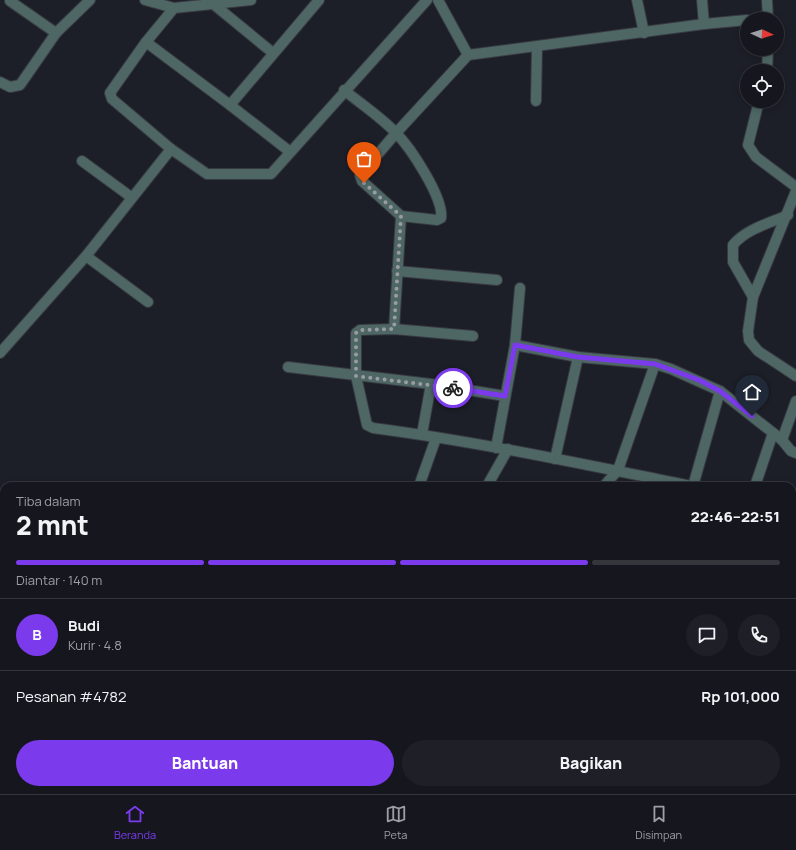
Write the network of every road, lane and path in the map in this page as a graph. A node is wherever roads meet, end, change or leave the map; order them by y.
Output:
1 (90, 0) edge
2 (145, 0) edge
3 (251, 0) edge
4 (320, 0) edge
5 (427, 0) edge
6 (438, 0) edge
7 (637, 0) edge
8 (702, 0) edge
9 (767, 0) edge
10 (10, 1) edge
11 (212, 3) junction
12 (174, 8) junction
13 (768, 12) edge
14 (740, 21) edge
15 (704, 24) junction
16 (56, 33) junction
17 (644, 33) junction
18 (146, 42) junction
19 (537, 47) junction
20 (273, 53) junction
21 (468, 55) junction
22 (0, 82) edge
23 (344, 90) junction
24 (536, 101) dead end
25 (230, 106) junction
26 (757, 108) edge
27 (396, 133) junction
28 (171, 149) junction
29 (289, 151) junction
30 (82, 161) dead end
31 (796, 187) edge
32 (796, 191) edge
33 (131, 197) junction
34 (788, 215) junction
35 (401, 216) junction
36 (86, 256) junction
37 (397, 271) junction
38 (497, 280) dead end
39 (520, 288) dead end
40 (753, 297) junction
41 (148, 302) dead end
42 (394, 329) junction
43 (472, 336) dead end
44 (515, 345) junction
45 (0, 354) edge
46 (578, 357) junction
47 (655, 364) junction
48 (288, 367) dead end
49 (356, 376) junction
50 (796, 376) edge
51 (431, 384) junction
52 (720, 391) junction
53 (505, 396) junction
54 (796, 401) edge
55 (773, 433) junction
56 (422, 434) junction
57 (436, 438) junction
58 (782, 440) junction
59 (496, 448) junction
60 (508, 449) junction
61 (794, 450) edge
62 (555, 459) junction
63 (618, 470) junction
64 (420, 482) edge
65 (489, 482) edge
66 (608, 482) edge
67 (660, 482) edge
68 (693, 482) edge
69 (756, 482) edge

1 - 16 street
2 - 12 street
3 - 11 street
4 - 20 street
5 - 23 street
6 - 21 street
7 - 17 street
8 - 15 street
9 - 13 street
10 - 16 street
11 - 12 street
11 - 20 street
12 - 18 street
14 - 15 street
15 - 17 street
16 - 22 street
17 - 19 street
18 - 25 street
18 - 28 street
19 - 21 street
19 - 24 street
20 - 25 street
21 - 27 street
23 - 27 street
23 - 29 street
25 - 29 street
26 - 31 street
27 - 35 street
27 - 35 street
28 - 29 street
28 - 33 street
30 - 33 street
32 - 34 street
33 - 36 street
34 - 40 street
34 - 40 street
35 - 37 street
36 - 41 street
36 - 45 street
37 - 38 street
37 - 42 street
39 - 44 street
40 - 50 street
42 - 43 street
42 - 49 street
44 - 46 street
44 - 53 street
46 - 47 street
46 - 62 street
47 - 52 street
47 - 63 street
48 - 49 street
49 - 51 street
49 - 56 street
51 - 53 street
51 - 56 street
52 - 55 street
52 - 68 street
53 - 59 street
54 - 58 street
55 - 58 street
55 - 69 street
56 - 57 street
57 - 59 street
57 - 64 street
58 - 61 street
59 - 60 street
60 - 62 street
60 - 65 street
62 - 63 street
63 - 66 street
63 - 67 street

